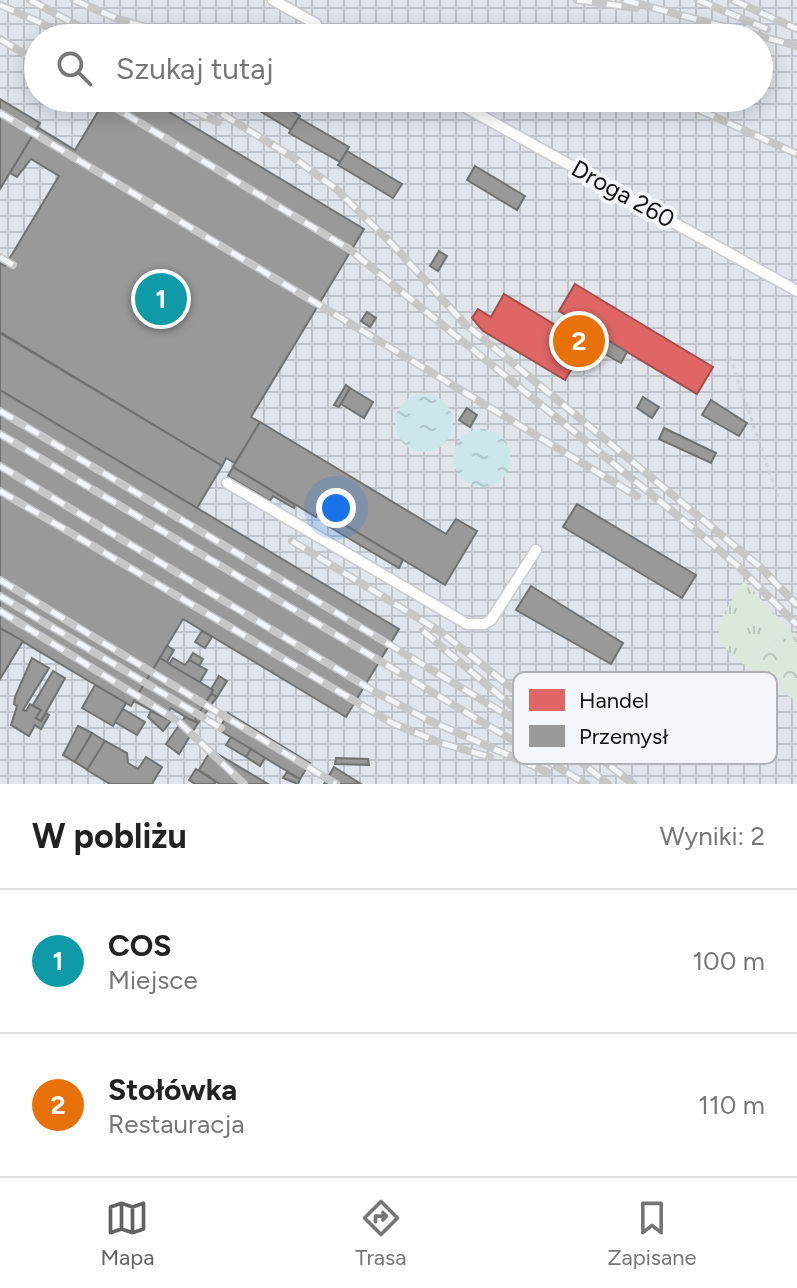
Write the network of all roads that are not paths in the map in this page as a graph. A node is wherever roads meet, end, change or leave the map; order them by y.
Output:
1 (273, 0) edge
2 (316, 24) dead end
3 (474, 112) edge
4 (797, 291) edge
5 (227, 483) dead end
6 (536, 550) dead end

1 - 2 lane
3 - 4 lane, Droga 260
5 - 6 lane

